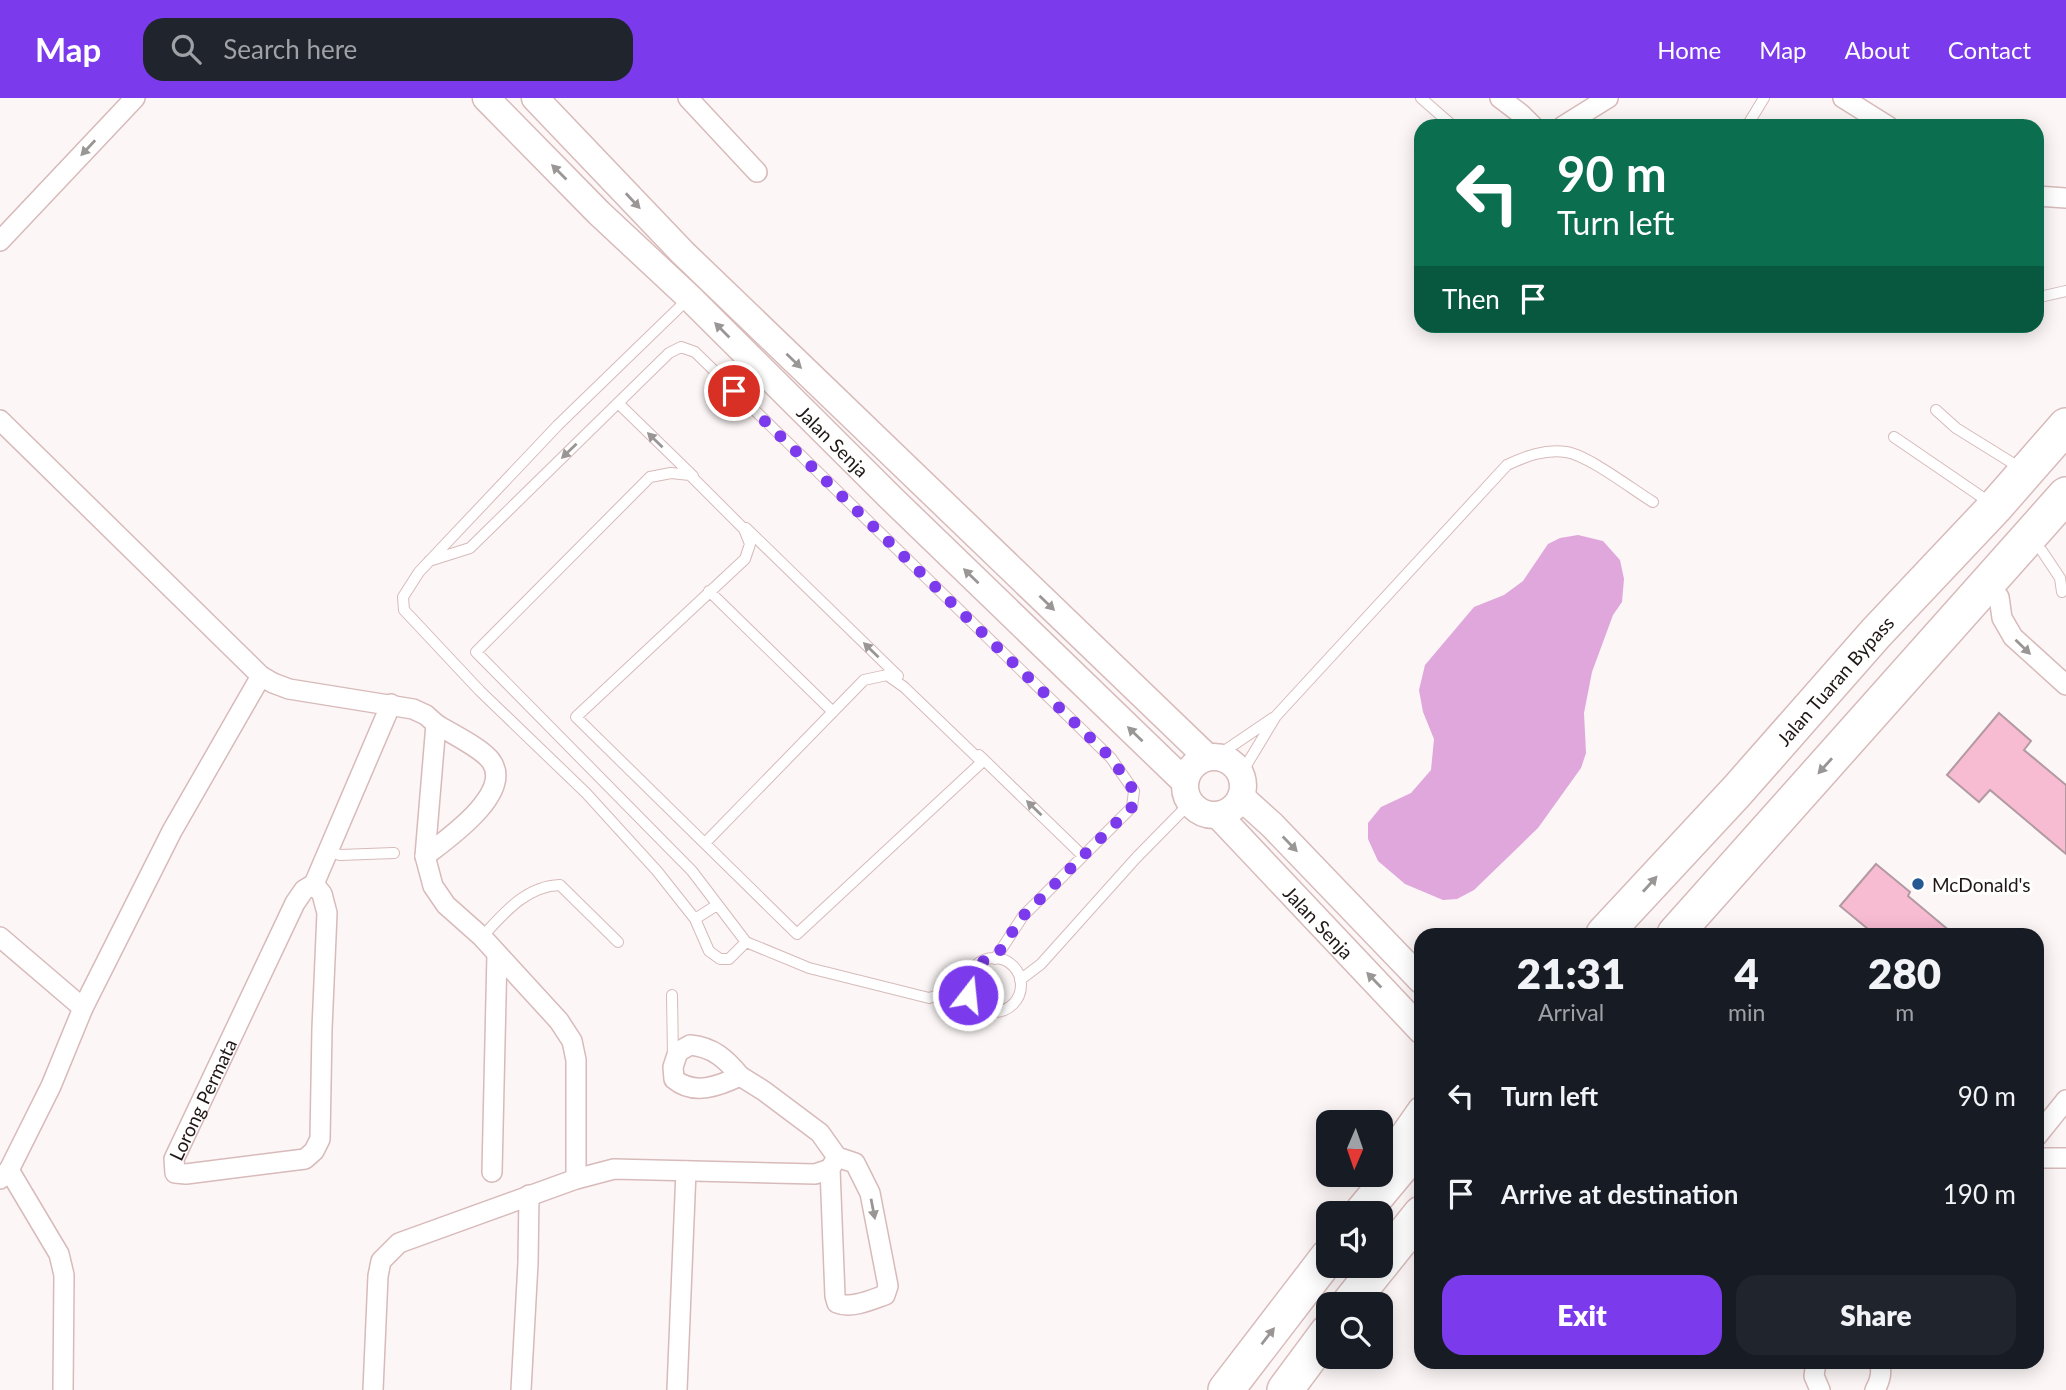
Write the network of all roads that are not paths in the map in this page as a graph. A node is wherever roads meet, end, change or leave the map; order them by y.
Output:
1 (135, 98) edge
2 (486, 98) edge
3 (688, 98) edge
4 (1421, 98) edge
5 (1500, 98) edge
6 (1608, 98) edge
7 (1764, 98) edge
8 (1843, 98) edge
9 (542, 100) edge
10 (1445, 119) edge
11 (1526, 119) edge
12 (1574, 119) edge
13 (1751, 119) edge
14 (1877, 119) edge
15 (757, 173) dead end
16 (2044, 196) edge
17 (2066, 198) edge
18 (4, 227) edge
19 (2066, 290) edge
20 (2044, 296) dead end
21 (689, 298) junction
22 (618, 403) junction
23 (1936, 410) dead end
24 (0, 420) edge
25 (2066, 426) edge
26 (1894, 437) dead end
27 (2066, 450) edge
28 (2025, 471) junction
29 (2066, 495) edge
30 (1653, 502) dead end
31 (1995, 507) junction
32 (2054, 541) edge
33 (429, 561) junction
34 (709, 591) junction
35 (2062, 592) dead end
36 (1999, 597) junction
37 (261, 676) junction
38 (2066, 685) edge
39 (391, 704) junction
40 (833, 712) junction
41 (1276, 716) junction
42 (436, 724) junction
43 (1861, 726) junction
44 (1212, 757) junction
45 (1241, 785) junction
46 (1737, 791) junction
47 (1187, 792) junction
48 (1217, 815) junction
49 (705, 843) junction
50 (327, 851) junction
51 (394, 853) dead end
52 (425, 856) junction
53 (1083, 856) junction
54 (314, 884) junction
55 (717, 905) junction
56 (695, 919) junction
57 (1610, 928) edge
58 (1680, 928) edge
59 (0, 937) edge
60 (482, 937) junction
61 (618, 942) dead end
62 (746, 942) junction
63 (497, 954) junction
64 (995, 958) junction
65 (1414, 973) edge
66 (1020, 980) junction
67 (967, 986) junction
68 (671, 995) dead end
69 (83, 1008) junction
70 (1414, 1023) edge
71 (673, 1067) junction
72 (740, 1076) junction
73 (2066, 1100) edge
74 (1414, 1120) edge
75 (2044, 1127) edge
76 (1393, 1150) edge
77 (1414, 1151) edge
78 (2044, 1158) edge
79 (2066, 1158) edge
80 (834, 1163) junction
81 (686, 1171) junction
82 (492, 1172) dead end
83 (5, 1175) edge
84 (576, 1179) junction
85 (529, 1195) junction
86 (1373, 1201) edge
87 (1414, 1223) edge
88 (1393, 1249) edge
89 (1316, 1273) edge
90 (1370, 1278) edge
91 (1359, 1292) edge
92 (1316, 1348) edge
93 (1879, 1369) edge
94 (1879, 1387) edge
95 (63, 1390) edge
96 (373, 1390) edge
97 (522, 1390) edge
98 (677, 1390) edge
99 (1226, 1390) edge
100 (1285, 1390) edge

1 -> 18 street
21 -> 2 main road, Jalan Senja
3 - 15 street
4 - 10 lane
5 - 11 street
6 - 12 street
7 - 13 lane
8 - 14 street
9 -> 44 main road, Jalan Senja
16 - 17 street
19 - 20 lane
21 - 33 lane
47 -> 21 main road, Jalan Senja
22 -> 33 lane
53 -> 22 lane
22 - 53 lane
23 - 28 lane
24 - 37 street
25 - 28 highway, Jalan Tuaran Bypass
26 - 31 lane
27 - 46 highway
28 - 31 highway, Jalan Tuaran Bypass
29 - 43 highway
30 - 41 lane
31 - 46 highway, Jalan Tuaran Bypass
32 - 35 lane
32 - 36 highway
33 - 56 lane
34 - 40 lane
34 - 49 lane
34 - 55 lane
36 -> 38 street
36 - 43 highway
37 - 39 street
37 - 69 street
39 - 42 street
39 - 50 street, Lorong Permata
40 - 49 lane
40 - 49 lane
41 - 44 lane
41 - 45 lane
42 - 52 street
42 - 52 street
43 -> 58 highway
44 - 45 main road, Jalan Senja
44 - 47 main road
45 - 48 main road
45 -> 65 main road, Jalan Senja
57 -> 46 highway, Jalan Tuaran Bypass
47 - 48 main road, Jalan Senja
47 - 66 lane
70 -> 48 main road, Jalan Senja
50 - 51 lane
50 - 54 street, Lorong Permata
52 - 60 street
53 - 64 lane
54 - 54 street, Lorong Permata
55 - 56 lane
55 - 62 lane
56 - 62 lane
59 - 69 street
60 - 61 lane
60 - 63 street
62 - 67 lane
63 - 82 street
63 - 84 street
64 - 66 lane
64 - 67 lane
66 - 67 lane
68 - 71 lane
69 - 83 street
71 - 72 street
71 - 72 street
72 - 80 street
73 - 75 street
74 - 76 main road
77 - 86 highway
78 - 79 street
80 -> 80 street
80 - 81 street
81 - 84 street
81 - 98 street
83 - 95 street
84 - 85 street
85 - 96 street
85 - 97 street
87 - 88 highway
99 -> 89 highway
90 - 91 highway
92 - 100 highway
93 - 94 street

